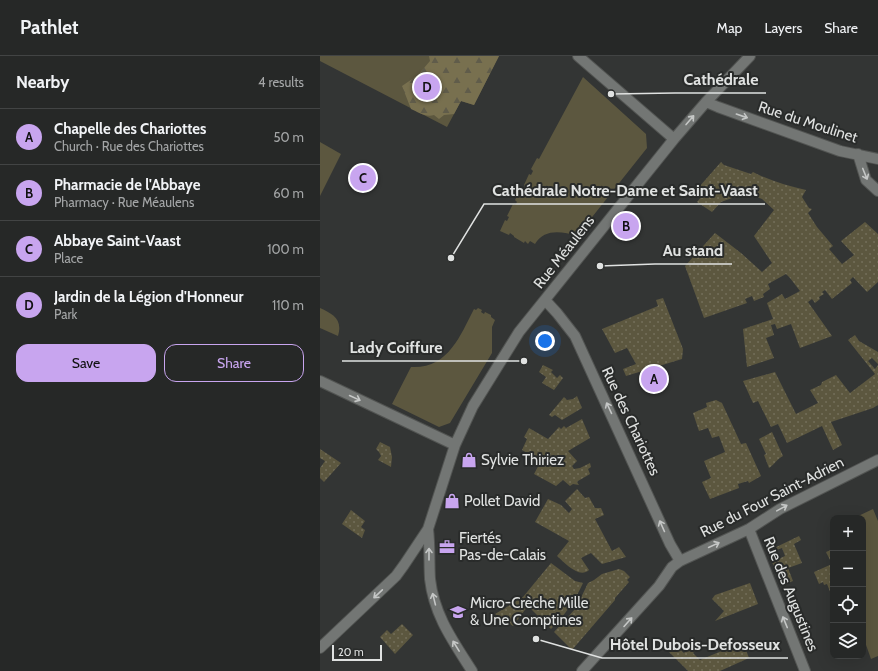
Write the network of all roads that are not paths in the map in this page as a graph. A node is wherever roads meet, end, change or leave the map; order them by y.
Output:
1 (578, 56) edge
2 (750, 56) edge
3 (706, 102) junction
4 (674, 139) junction
5 (858, 154) junction
6 (878, 159) edge
7 (878, 191) edge
8 (545, 300) junction
9 (320, 381) edge
10 (455, 445) junction
11 (878, 460) edge
12 (749, 528) junction
13 (428, 529) junction
14 (680, 561) junction
15 (320, 648) edge
16 (472, 671) edge
17 (582, 671) edge
18 (805, 671) edge

1 - 4 street
2 - 3 street, Rue Méaulens
4 -> 3 street, Rue Méaulens
3 -> 5 street, Rue du Moulinet
4 - 8 street, Rue Méaulens
5 - 6 street, Rue du Moulinet
5 -> 7 street
8 - 10 street, Rue Méaulens
14 -> 8 street, Rue des Chariottes
9 -> 10 street
10 - 13 street, Rue Méaulens
12 -> 11 street, Rue du Four Saint-Adrien
14 -> 12 street, Rue du Four Saint-Adrien
18 -> 12 street, Rue des Augustines
13 -> 15 street
16 -> 13 street
17 -> 14 street

